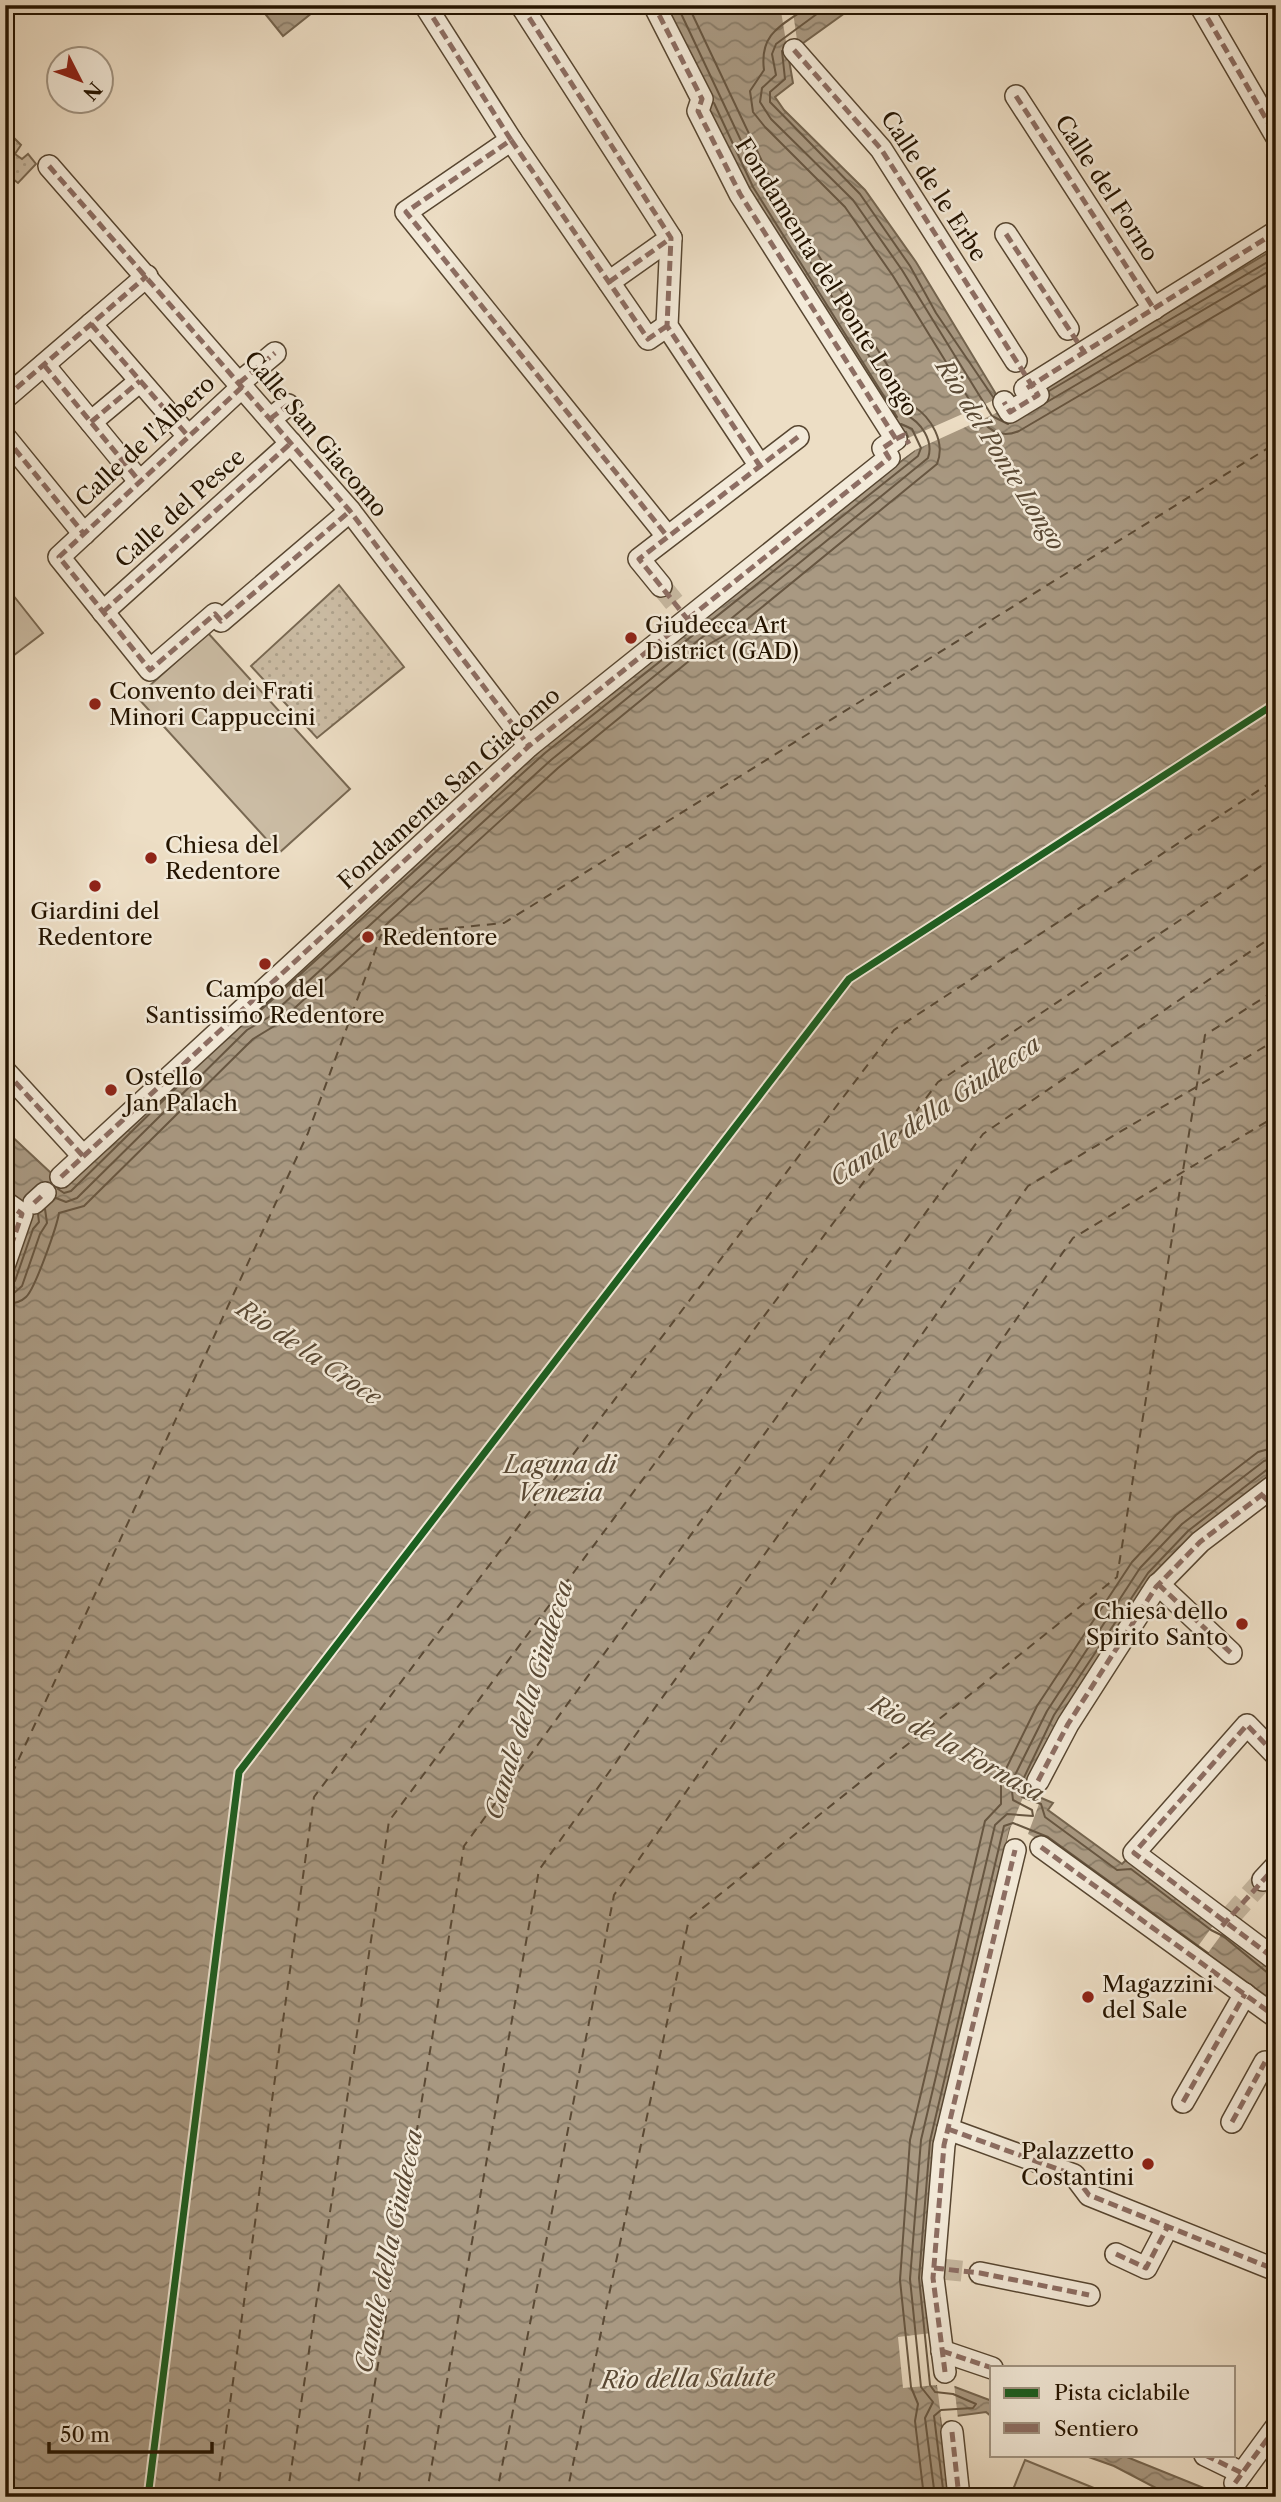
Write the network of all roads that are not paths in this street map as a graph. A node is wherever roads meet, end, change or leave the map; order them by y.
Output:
1 (425, 5) edge
2 (521, 5) edge
3 (654, 5) edge
4 (1200, 5) edge
5 (794, 50) dead end
6 (1016, 96) dead end
7 (1276, 136) edge
8 (511, 140) junction
9 (49, 166) dead end
10 (1276, 232) edge
11 (1006, 233) dead end
12 (671, 238) junction
13 (146, 276) junction
14 (609, 282) junction
15 (1154, 309) junction
16 (91, 324) junction
17 (667, 326) junction
18 (1068, 329) dead end
19 (275, 353) dead end
20 (1016, 361) dead end
21 (44, 365) junction
22 (140, 381) junction
23 (241, 385) junction
24 (5, 398) edge
25 (1004, 402) dead end
26 (288, 405) dead end
27 (270, 419) junction
28 (91, 422) junction
29 (5, 436) edge
30 (188, 436) junction
31 (798, 437) dead end
32 (291, 443) junction
33 (898, 447) joint
34 (760, 466) junction
35 (140, 482) junction
36 (350, 511) junction
37 (84, 534) junction
38 (667, 536) junction
39 (661, 586) tunnel mouth
40 (103, 612) junction
41 (529, 746) junction
42 (5, 1071) edge
43 (83, 1156) junction
44 (61, 1177) dead end
45 (27, 1203) edge
46 (5, 1262) edge
47 (1271, 1496) edge
48 (1158, 1584) junction
49 (1231, 1653) dead end
50 (1276, 1755) edge
51 (1038, 1782) dead end
52 (1041, 1847) dead end
53 (1015, 1850) dead end
54 (1276, 1960) edge
55 (1245, 1994) junction
56 (1276, 2017) edge
57 (1265, 2062) dead end
58 (1183, 2102) dead end
59 (1231, 2122) dead end
60 (948, 2129) junction
61 (1167, 2228) junction
62 (1116, 2254) dead end
63 (1276, 2270) edge
64 (979, 2273) tunnel mouth
65 (1089, 2295) dead end
66 (990, 2368) edge
67 (1276, 2427) edge
68 (952, 2432) dead end
69 (1206, 2456) edge
70 (1236, 2486) edge
71 (959, 2497) edge

1 - 8 street
2 - 12 street
3 - 33 street, Fondamenta del Ponte Longo
4 - 7 street
5 - 20 street, Calle de le Erbe
6 - 15 street, Calle del Forno
8 - 14 street
8 - 38 street
9 - 13 street, Calle San Giacomo
10 - 15 street
11 - 18 street
12 - 14 street
12 - 17 street
13 - 16 street
13 - 23 street, Calle San Giacomo
14 - 17 street
15 - 25 street
16 - 21 street
16 - 22 street
17 - 34 street
19 - 23 street, Calle de l'Albero
21 - 24 street
21 - 28 street
22 - 28 street
22 - 30 street
23 - 27 street, Calle San Giacomo
23 - 30 street, Calle de l'Albero
26 - 27 street
27 - 32 street, Calle San Giacomo
28 - 35 street
29 - 37 street
30 - 35 street, Calle de l'Albero
31 - 34 street
32 - 36 street, Calle San Giacomo
32 - 40 street, Calle del Pesce
33 - 41 street, Fondamenta San Giacomo
34 - 38 street
35 - 37 street, Calle de l'Albero
36 - 40 street
36 - 41 street, Calle San Giacomo
37 - 40 street, Calle de l'Albero
38 - 39 street
41 - 43 street, Fondamenta San Giacomo
42 - 43 street
43 - 44 street, Fondamenta San Giacomo
45 - 46 street
47 - 48 street
48 - 49 street
48 - 51 street
50 - 54 street
52 - 55 street
53 - 60 street
55 - 56 street
55 - 58 street
57 - 59 street
60 - 61 street
60 - 66 street
61 - 62 street
61 - 63 street
64 - 65 street
67 - 70 street
68 - 71 street
69 - 70 street

